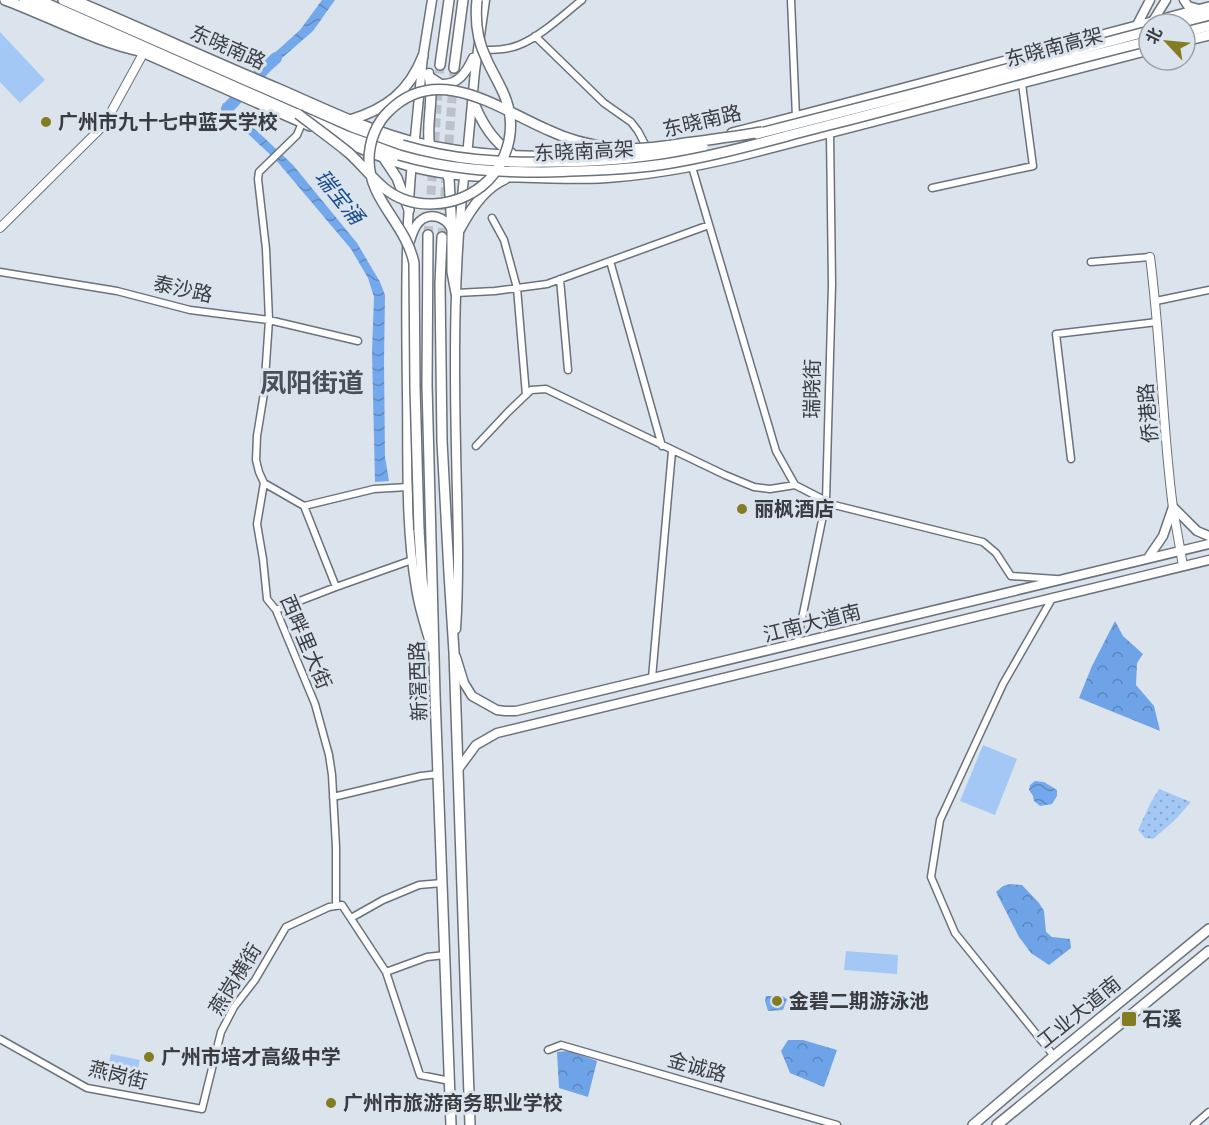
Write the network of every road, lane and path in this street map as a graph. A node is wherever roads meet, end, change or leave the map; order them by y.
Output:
1 (5, 0) edge
2 (24, 0) edge
3 (39, 0) edge
4 (63, 0) edge
5 (74, 0) edge
6 (432, 0) edge
7 (449, 0) edge
8 (463, 0) edge
9 (477, 0) edge
10 (485, 0) edge
11 (582, 0) edge
12 (791, 0) edge
13 (1184, 0) edge
14 (1204, 8) edge
15 (1137, 25) joint
16 (1137, 30) edge
17 (535, 36) junction
18 (1137, 44) edge
19 (478, 50) junction
20 (1137, 50) edge
21 (144, 52) junction
22 (1135, 54) junction
23 (423, 56) junction
24 (440, 65) tunnel mouth
25 (454, 68) tunnel mouth
26 (429, 76) junction
27 (1022, 84) junction
28 (472, 98) junction
29 (796, 117) junction
30 (300, 118) junction
31 (350, 120) junction
32 (762, 132) junction
33 (830, 133) junction
34 (414, 142) junction
35 (429, 146) junction
36 (648, 151) junction
37 (468, 152) junction
38 (513, 155) junction
39 (383, 157) junction
40 (412, 166) junction
41 (692, 167) junction
42 (447, 174) junction
43 (465, 176) junction
44 (510, 177) junction
45 (932, 188) dead end
46 (409, 210) junction
47 (492, 218) dead end
48 (709, 225) junction
49 (0, 228) edge
50 (456, 230) junction
51 (428, 235) tunnel mouth
52 (442, 237) tunnel mouth
53 (408, 250) junction
54 (1150, 258) joint
55 (610, 261) junction
56 (1091, 262) dead end
57 (0, 272) edge
58 (560, 279) junction
59 (517, 288) junction
60 (1209, 290) edge
61 (456, 293) junction
62 (1156, 301) junction
63 (269, 320) junction
64 (1158, 322) junction
65 (358, 341) dead end
66 (568, 370) dead end
67 (526, 395) junction
68 (476, 446) dead end
69 (662, 446) junction
70 (672, 451) junction
71 (1071, 459) dead end
72 (264, 483) junction
73 (795, 485) junction
74 (408, 487) junction
75 (826, 501) junction
76 (304, 506) junction
77 (1173, 507) junction
78 (1209, 536) edge
79 (1209, 544) edge
80 (1180, 551) junction
81 (1148, 558) junction
82 (412, 560) junction
83 (1209, 560) edge
84 (1183, 566) junction
85 (1060, 579) junction
86 (336, 586) junction
87 (1053, 597) junction
88 (276, 610) junction
89 (797, 643) junction
90 (454, 652) junction
91 (435, 657) junction
92 (652, 678) junction
93 (459, 768) junction
94 (439, 774) junction
95 (333, 797) junction
96 (442, 883) junction
97 (339, 905) junction
98 (351, 918) junction
99 (1209, 929) edge
100 (1209, 951) edge
101 (445, 955) junction
102 (386, 972) junction
103 (0, 1039) edge
104 (548, 1050) dead end
105 (1054, 1056) junction
106 (1036, 1070) junction
107 (450, 1081) junction
108 (1046, 1083) junction
109 (202, 1109) joint
110 (1209, 1112) edge
111 (451, 1125) edge
112 (470, 1125) edge
113 (837, 1125) edge
114 (973, 1125) edge
115 (997, 1125) edge
116 (1194, 1125) edge

1 - 21 main road
2 - 21 main road, 东晓南路
3 - 30 main road, 东晓南高架
4 - 32 main road, 东晓南高架, bridge
5 - 31 main road, 东晓南路
6 - 23 main road
7 - 24 main road
8 - 25 main road
9 - 30 main road, bridge
10 - 19 main road
11 - 17 street
12 - 29 street
13 - 14 main road
15 - 22 main road
15 - 29 main road, 东晓南路
16 - 32 main road, 东晓南高架, bridge
17 - 19 street
17 - 36 street
18 - 30 main road, 东晓南高架, bridge
19 - 26 main road
19 - 28 main road
20 - 22 main road
21 - 30 main road, 东晓南路
21 - 49 street
22 - 27 main road, 东晓南路
23 - 26 main road
23 - 31 main road
23 - 34 main road
26 - 35 main road
27 - 33 main road, 东晓南路
27 - 45 street
28 - 37 main road
28 - 38 main road
29 - 36 main road, 东晓南路
30 - 39 main road, 东晓南路
30 - 63 street, 西畔里大街
31 - 34 main road, 东晓南路
32 - 91 main road, bridge
33 - 41 main road, 东晓南路
33 - 75 street, 瑞晓街
34 - 35 main road, 东晓南路
34 - 40 main road
34 - 42 main road
35 - 37 main road, 东晓南路
35 - 43 main road
36 - 38 main road, 东晓南路
37 - 38 main road, 东晓南路
37 - 43 main road
38 - 44 main road
39 - 40 main road, 东晓南路
39 - 46 main road
40 - 42 main road, 东晓南路
40 - 46 main road
41 - 44 main road, 东晓南路
41 - 48 street
42 - 43 main road, 东晓南路
42 - 50 main road
43 - 44 main road, 东晓南路
43 - 50 main road
44 - 50 main road
46 - 53 main road
47 - 59 street
48 - 55 street
48 - 73 street
50 - 53 main road
50 - 61 main road
51 - 91 main road, 新滘西路
52 - 90 main road, 新滘西路
53 - 74 main road
54 - 56 street
54 - 62 street, 侨港路
55 - 58 street
55 - 69 street
57 - 63 street, 泰沙路
58 - 59 street
58 - 66 street
59 - 61 street
59 - 67 street
60 - 62 street
61 - 90 main road
62 - 64 street, 侨港路
63 - 65 street, 泰沙路
63 - 72 street, 西畔里大街
64 - 71 street
64 - 77 street, 侨港路
67 - 68 street
67 - 69 street
69 - 70 street
70 - 73 street
70 - 92 street
72 - 76 street
72 - 88 street, 西畔里大街
73 - 75 street
74 - 76 street
74 - 82 main road
75 - 85 street
75 - 89 street, 瑞晓街
76 - 86 street
77 - 78 main road
77 - 80 street, 侨港路
77 - 81 main road
79 - 80 main road, 江南大道南
80 - 81 main road, 江南大道南
80 - 84 street, 侨港路
81 - 85 main road, 江南大道南
82 - 86 street
82 - 91 main road
83 - 84 main road, 江南大道南
84 - 87 main road, 江南大道南
85 - 89 main road, 江南大道南
86 - 88 street
87 - 93 main road, 江南大道南
87 - 105 street
88 - 95 street, 西畔里大街
89 - 92 main road, 江南大道南
90 - 92 main road, 江南大道南
90 - 93 main road, 新滘西路
91 - 94 main road, 新滘西路
93 - 112 main road, 新滘西路
94 - 95 street
94 - 96 main road, 新滘西路
95 - 97 street, 西畔里大街
96 - 98 street
96 - 101 main road, 新滘西路
97 - 98 street
97 - 109 street, 燕岗横街
98 - 102 street
99 - 105 main road, 工业大道南
100 - 108 main road
101 - 102 street
101 - 107 main road, 新滘西路
102 - 107 street
103 - 109 street, 燕岗街
104 - 113 street, 金诚路
105 - 106 main road, 工业大道南
106 - 108 main road
106 - 114 main road, 工业大道南
107 - 111 main road, 新滘西路
108 - 115 main road
110 - 116 street

